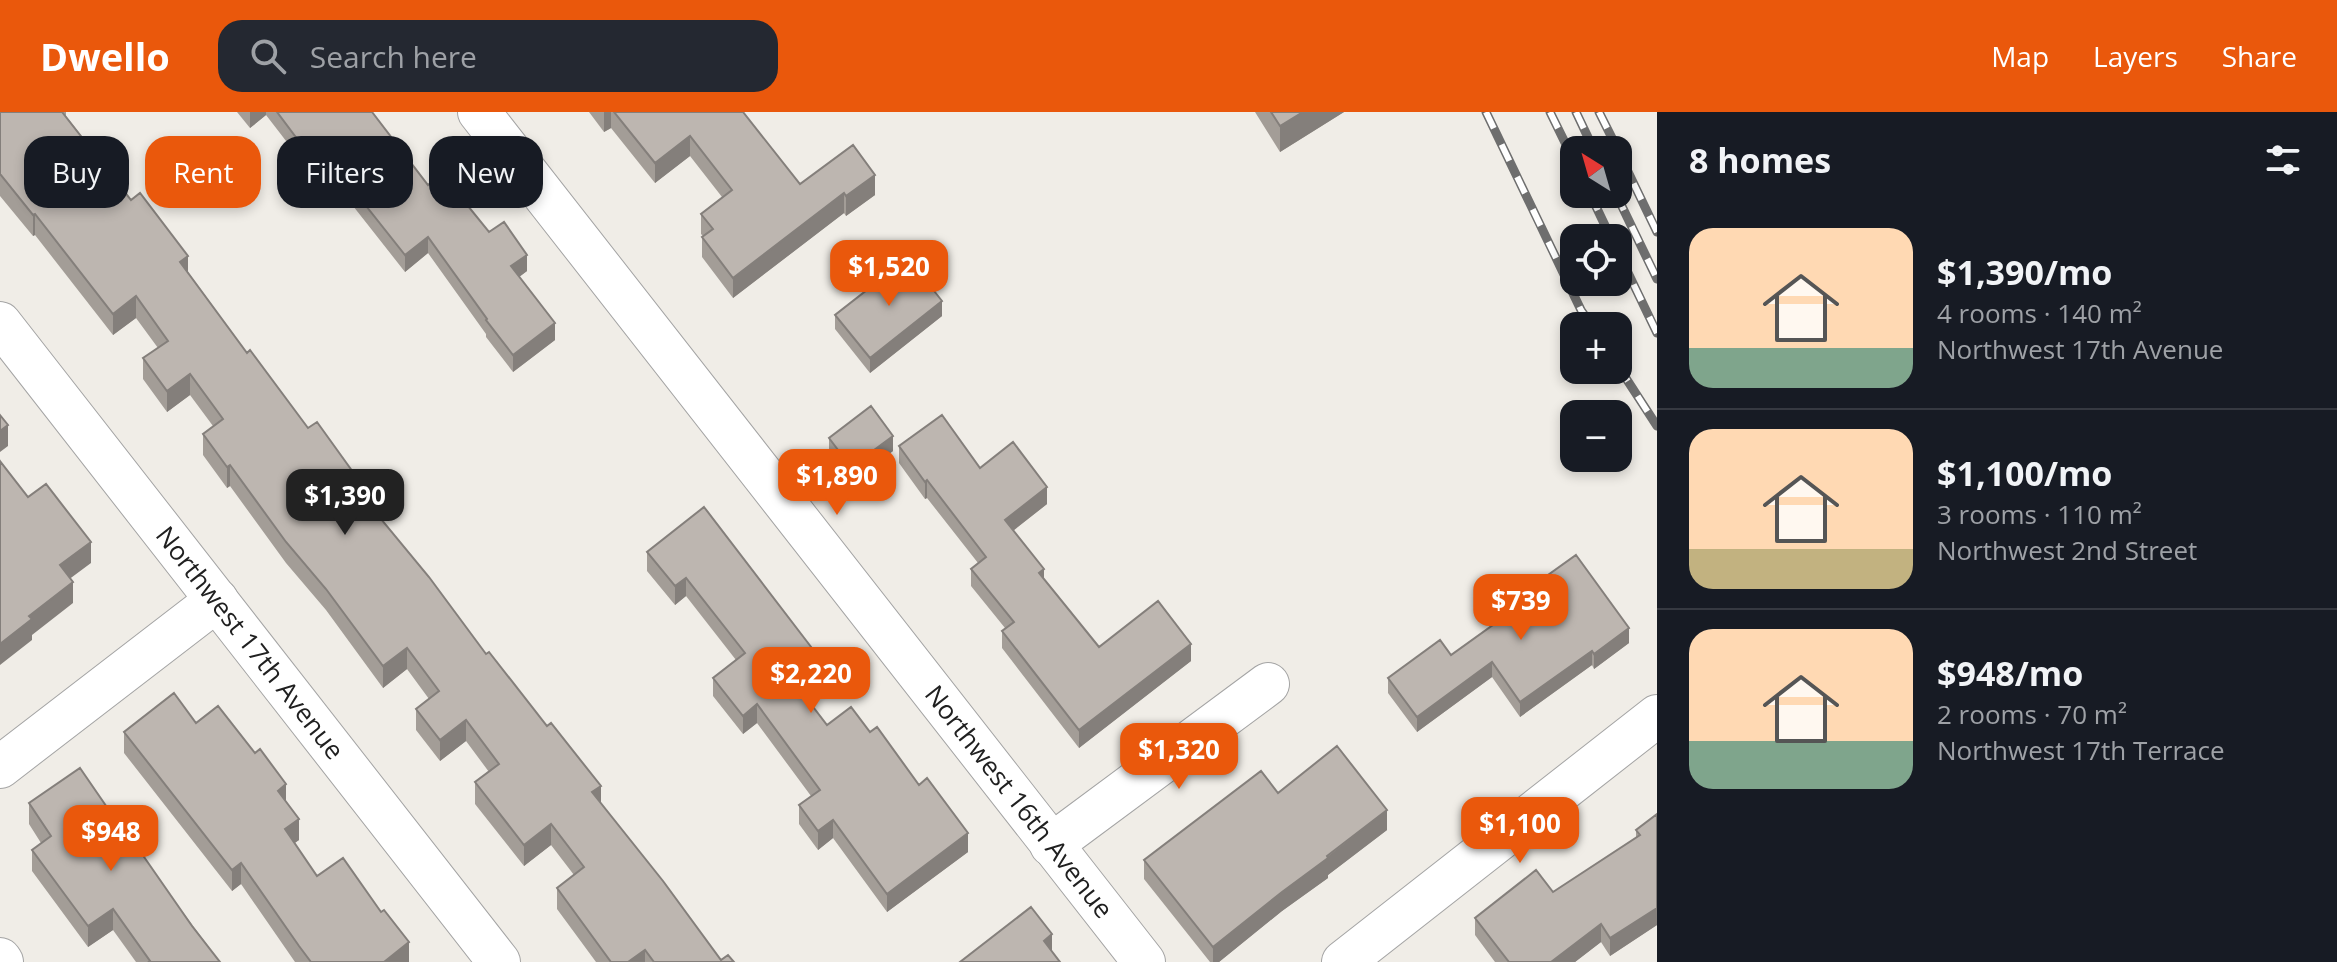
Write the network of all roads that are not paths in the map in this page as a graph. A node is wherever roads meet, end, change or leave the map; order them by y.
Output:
1 (479, 112) edge
2 (0, 323) edge
3 (217, 600) junction
4 (1268, 684) dead end
5 (1657, 716) edge
6 (0, 767) edge
7 (1051, 845) junction
8 (499, 962) edge
9 (1144, 962) edge
10 (1343, 962) edge

1 - 7 street, Northwest 16th Avenue
2 - 3 street, Northwest 17th Avenue
3 - 6 street
3 - 8 street, Northwest 17th Avenue
4 - 7 street
5 - 10 street
7 - 9 street, Northwest 16th Avenue

